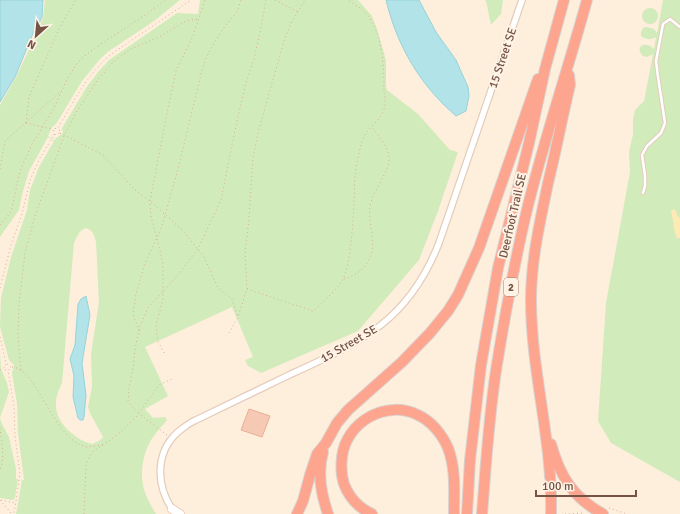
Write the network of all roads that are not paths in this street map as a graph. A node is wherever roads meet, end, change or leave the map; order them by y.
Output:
1 (522, 0) edge
2 (564, 0) edge
3 (587, 0) edge
4 (680, 27) edge
5 (569, 65) junction
6 (545, 69) junction
7 (644, 193) dead end
8 (542, 414) junction
9 (326, 443) junction
10 (174, 511) edge
11 (605, 511) edge
12 (180, 514) edge
13 (297, 514) edge
14 (328, 514) edge
15 (372, 514) edge
16 (454, 514) edge
17 (467, 514) edge
18 (482, 514) edge
19 (551, 514) edge

1 - 10 street, 15 Street SE
2 - 6 highway, Deerfoot Trail SE / 2
3 - 5 highway, Deerfoot Trail SE / 2
4 - 7 lane
5 - 8 highway
5 - 18 highway, Deerfoot Trail SE / 2
6 - 9 highway
6 - 17 highway, Deerfoot Trail SE / 2
8 - 11 highway
8 - 19 highway
9 - 13 highway
9 - 14 highway
10 - 12 main road
15 - 16 highway

